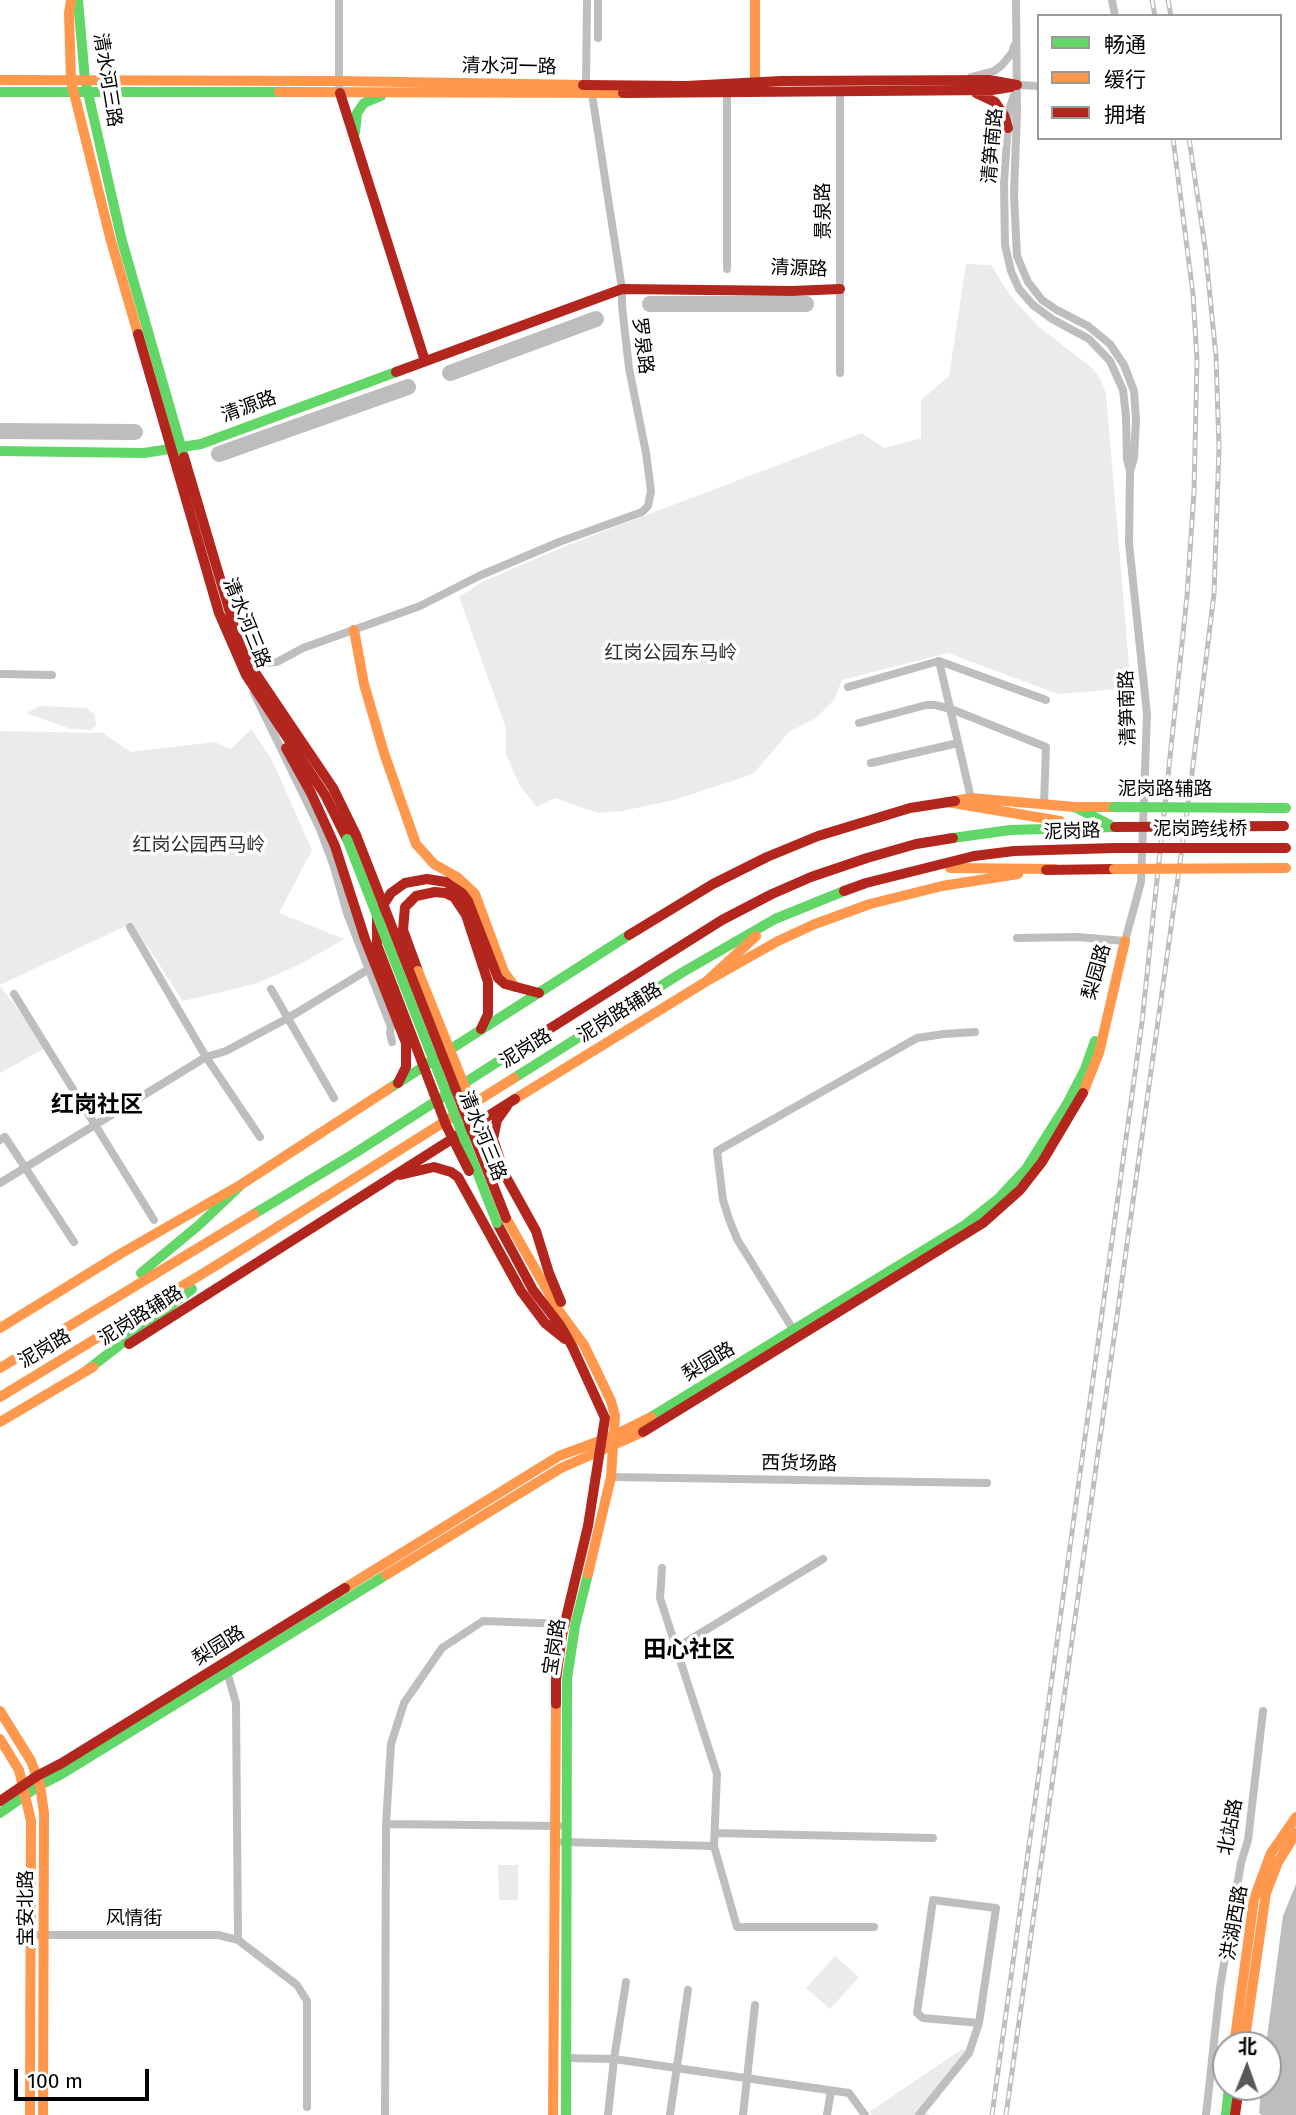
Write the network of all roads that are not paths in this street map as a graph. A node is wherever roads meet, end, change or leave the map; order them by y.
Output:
1 (71, 0) edge
2 (78, 0) edge
3 (339, 0) edge
4 (587, 0) edge
5 (598, 0) edge
6 (755, 0) edge
7 (1016, 0) edge
8 (1017, 36) junction
9 (598, 38) dead end
10 (0, 80) edge
11 (71, 80) junction
12 (85, 80) junction
13 (957, 80) junction
14 (1017, 85) junction
15 (1037, 86) edge
16 (340, 87) junction
17 (755, 88) junction
18 (727, 89) junction
19 (589, 90) junction
20 (963, 91) junction
21 (0, 92) edge
22 (74, 92) junction
23 (89, 92) junction
24 (393, 92) junction
25 (840, 92) junction
26 (1008, 128) junction
27 (355, 139) junction
28 (727, 269) dead end
29 (621, 287) junction
30 (840, 289) junction
31 (424, 359) junction
32 (840, 373) dead end
33 (175, 445) junction
34 (0, 446) edge
35 (0, 451) edge
36 (1130, 472) junction
37 (354, 630) junction
38 (244, 660) junction
39 (939, 662) junction
40 (0, 674) edge
41 (52, 675) dead end
42 (246, 675) junction
43 (848, 687) dead end
44 (1046, 700) dead end
45 (951, 709) junction
46 (271, 714) junction
47 (859, 723) dead end
48 (958, 743) junction
49 (871, 763) dead end
50 (971, 798) junction
51 (947, 802) junction
52 (1044, 804) junction
53 (1075, 807) junction
54 (1291, 808) edge
55 (1292, 825) edge
56 (1096, 826) junction
57 (1115, 827) junction
58 (351, 837) junction
59 (1115, 848) joint
60 (1291, 848) edge
61 (928, 867) junction
62 (1055, 869) junction
63 (1291, 869) edge
64 (775, 919) junction
65 (130, 927) dead end
66 (1017, 938) dead end
67 (1125, 941) junction
68 (369, 969) junction
69 (707, 981) junction
70 (515, 987) junction
71 (271, 989) dead end
72 (539, 993) junction
73 (14, 994) dead end
74 (288, 1018) junction
75 (478, 1032) junction
76 (975, 1032) dead end
77 (392, 1042) dead end
78 (206, 1057) junction
79 (397, 1084) junction
80 (334, 1098) dead end
81 (515, 1099) junction
82 (95, 1125) junction
83 (260, 1137) dead end
84 (0, 1140) edge
85 (25, 1168) junction
86 (394, 1176) junction
87 (0, 1183) edge
88 (243, 1184) junction
89 (154, 1220) dead end
90 (501, 1221) junction
91 (74, 1242) dead end
92 (220, 1263) junction
93 (122, 1293) junction
94 (0, 1328) edge
95 (794, 1331) junction
96 (578, 1346) junction
97 (0, 1366) edge
98 (86, 1371) junction
99 (0, 1397) edge
100 (0, 1422) edge
101 (607, 1444) junction
102 (611, 1477) junction
103 (987, 1483) dead end
104 (822, 1559) dead end
105 (662, 1568) dead end
106 (565, 1624) junction
107 (676, 1648) junction
108 (225, 1668) junction
109 (0, 1711) edge
110 (1264, 1711) dead end
111 (0, 1739) edge
112 (38, 1780) junction
113 (25, 1790) junction
114 (0, 1801) edge
115 (0, 1813) edge
116 (1296, 1817) edge
117 (386, 1824) junction
118 (560, 1826) junction
119 (715, 1833) junction
120 (1296, 1833) edge
121 (933, 1838) dead end
122 (560, 1842) junction
123 (714, 1846) junction
124 (874, 1927) dead end
125 (30, 1935) junction
126 (44, 1935) junction
127 (237, 1940) junction
128 (626, 1982) dead end
129 (688, 1990) dead end
130 (755, 2005) dead end
131 (979, 2023) junction
132 (1236, 2031) edge
133 (1246, 2031) edge
134 (566, 2058) junction
135 (614, 2059) junction
136 (677, 2067) junction
137 (748, 2078) junction
138 (831, 2091) junction
139 (307, 2107) dead end
140 (30, 2115) edge
141 (44, 2115) edge
142 (386, 2115) edge
143 (553, 2115) edge
144 (566, 2115) edge
145 (608, 2115) edge
146 (670, 2115) edge
147 (743, 2115) edge
148 (827, 2115) edge
149 (865, 2115) edge
150 (919, 2115) edge
151 (1206, 2115) edge

1 - 11 main road, 清水河三路
2 - 12 main road, 清水河三路
3 - 16 street
4 - 19 street, 罗泉路
5 - 9 street
6 - 17 main road
7 - 8 street
8 - 13 street
8 - 14 street
10 - 11 main road, 清水河一路
11 - 12 main road, 清水河一路
11 - 22 main road, 清水河三路
12 - 16 main road, 清水河一路
12 - 23 main road, 清水河三路
13 - 14 main road, 清水河一路
13 - 17 main road, 清水河一路
14 - 15 street
14 - 20 main road, 清水河一路
14 - 26 street, 清笋南路
14 - 36 street, 清笋南路
16 - 19 main road, 清水河一路
16 - 23 main road, 清水河一路
16 - 24 main road, 清水河一路
16 - 27 main road
17 - 18 main road, 清水河一路
17 - 25 main road, 清水河一路
18 - 19 main road, 清水河一路
18 - 28 street
19 - 24 main road, 清水河一路
19 - 29 street, 罗泉路
20 - 25 main road, 清水河一路
20 - 26 main road
21 - 22 main road, 清水河一路
22 - 23 main road, 清水河一路
22 - 33 main road, 清水河三路
23 - 33 main road, 清水河三路
24 - 27 main road
25 - 30 street, 景泉路
26 - 36 street, 清笋南路
27 - 31 main road
29 - 30 main road, 清源路
29 - 31 main road, 清源路
29 - 37 street, 罗泉路
30 - 32 street, 景泉路
31 - 33 main road, 清源路
33 - 34 main road, 清源路
33 - 35 main road, 清源路
33 - 38 main road, 清水河三路
36 - 67 street, 清笋南路
37 - 38 street, 罗泉路
37 - 70 main road
38 - 42 main road, 清水河三路
38 - 58 main road, 清水河三路
39 - 43 street
39 - 44 street
39 - 45 street
40 - 41 street
42 - 46 main road, 清水河三路
42 - 68 street
45 - 47 street
45 - 48 street
45 - 52 street
46 - 58 main road, 清水河三路
46 - 79 main road
48 - 49 street
48 - 50 street
50 - 51 main road, 泥岗路辅路
50 - 52 main road, 泥岗路辅路
51 - 56 main road
51 - 72 main road, 泥岗路辅路
52 - 53 main road, 泥岗路辅路
53 - 54 main road, 泥岗路辅路, bridge
53 - 57 main road
55 - 57 main road, 泥岗跨线桥, bridge
56 - 57 main road, 泥岗路
56 - 93 main road, 泥岗路
58 - 90 main road, 清水河三路, bridge
59 - 60 main road, 泥岗跨线桥, bridge
59 - 61 main road, 泥岗路
61 - 62 main road
61 - 64 main road, 泥岗路
62 - 63 main road, 泥岗路辅路, bridge
62 - 69 main road, 泥岗路辅路
64 - 69 main road
64 - 92 main road, 泥岗路
65 - 78 street
66 - 67 street
67 - 95 main road, 梨园路
67 - 101 main road, 梨园路
68 - 74 street
68 - 77 street
69 - 81 main road, 泥岗路辅路
70 - 72 main road
70 - 90 main road, bridge
71 - 74 street
72 - 75 main road, 泥岗路辅路
73 - 82 street
74 - 78 street
74 - 80 street
75 - 79 main road, 泥岗路辅路
75 - 90 main road, bridge
76 - 95 street
78 - 82 street
78 - 83 street
79 - 88 main road, 泥岗路辅路
81 - 86 main road, 泥岗路辅路
81 - 96 main road
82 - 85 street
82 - 89 street
84 - 85 street
85 - 87 street
85 - 91 street
86 - 96 main road
86 - 98 main road, 泥岗路辅路
88 - 93 main road
88 - 94 main road, 泥岗路辅路
90 - 96 main road, 宝岗路
92 - 98 main road
92 - 99 main road, 泥岗路
93 - 97 main road, 泥岗路
95 - 101 main road, 梨园路
96 - 101 main road, 宝岗路
98 - 100 main road, 泥岗路辅路
101 - 102 main road, 宝岗路
101 - 106 main road, 宝岗路
101 - 108 main road, 梨园路
102 - 103 street, 西货场路
102 - 118 main road, 宝岗路
104 - 107 street
105 - 107 street
106 - 117 street
106 - 118 main road, 宝岗路
107 - 119 street
108 - 112 main road, 梨园路
108 - 127 street
109 - 112 main road, 宝安北路
110 - 151 street, 北站路
111 - 113 main road, 宝安北路
112 - 113 main road, 梨园路
112 - 126 main road, 宝安北路
113 - 114 main road, 梨园路
113 - 115 main road, 梨园路
113 - 125 main road, 宝安北路
116 - 132 main road, 洪湖西路
117 - 118 street
117 - 142 street
118 - 122 main road, 宝岗路
119 - 121 street
119 - 123 street
120 - 133 main road, 洪湖西路
122 - 123 street
122 - 134 main road, 宝岗路
122 - 143 main road, 宝岗路
123 - 124 street
125 - 126 street, 风情街
125 - 140 main road, 宝安北路
126 - 127 street, 风情街
126 - 141 main road, 宝安北路
127 - 139 street
128 - 135 street
129 - 136 street
130 - 137 street
131 - 131 street
131 - 150 street
134 - 135 street
134 - 144 main road, 宝岗路
135 - 136 street
135 - 145 street
136 - 137 street
136 - 146 street
137 - 138 street
137 - 147 street
138 - 148 street
138 - 149 street

